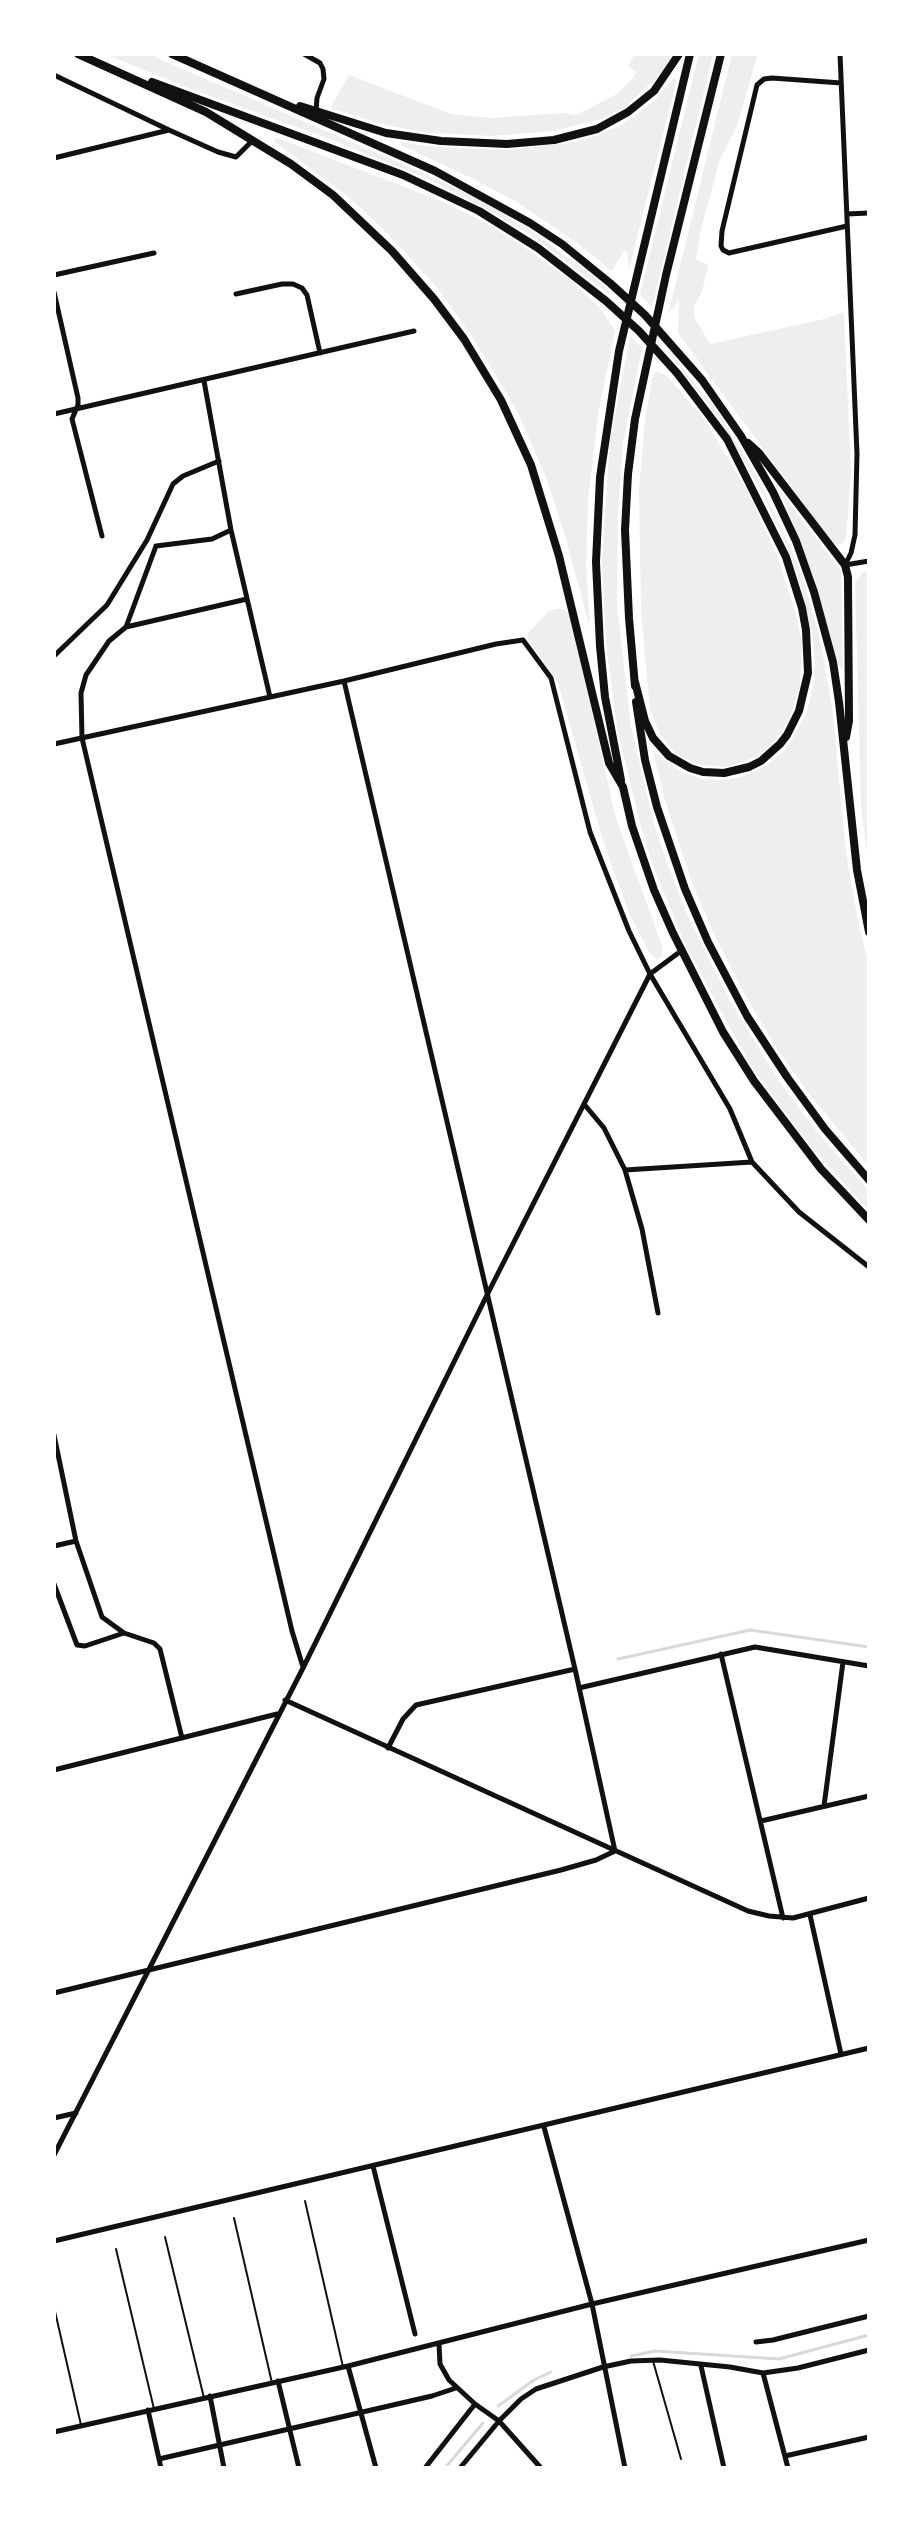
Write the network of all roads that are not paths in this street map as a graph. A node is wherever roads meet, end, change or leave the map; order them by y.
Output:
1 (171, 54) edge
2 (304, 54) edge
3 (679, 54) edge
4 (690, 54) edge
5 (721, 54) edge
6 (840, 54) edge
7 (80, 55) edge
8 (54, 75) edge
9 (841, 83) junction
10 (261, 93) junction
11 (316, 111) junction
12 (170, 130) junction
13 (254, 139) junction
14 (54, 158) edge
15 (869, 213) edge
16 (847, 214) junction
17 (847, 226) junction
18 (154, 253) dead end
19 (54, 275) edge
20 (54, 292) edge
21 (236, 294) dead end
22 (414, 331) dead end
23 (321, 352) junction
24 (204, 381) junction
25 (75, 409) junction
26 (54, 414) edge
27 (741, 436) junction
28 (219, 461) junction
29 (231, 530) junction
30 (102, 536) dead end
31 (147, 540) junction
32 (156, 546) junction
33 (869, 561) edge
34 (845, 565) junction
35 (247, 599) junction
36 (126, 627) junction
37 (54, 656) edge
38 (344, 681) junction
39 (635, 682) junction
40 (270, 697) junction
41 (82, 738) junction
42 (845, 743) junction
43 (54, 744) edge
44 (623, 787) junction
45 (869, 932) edge
46 (681, 951) junction
47 (650, 974) junction
48 (584, 1104) junction
49 (752, 1162) junction
50 (625, 1170) junction
51 (869, 1180) edge
52 (869, 1220) edge
53 (869, 1267) edge
54 (487, 1295) junction
55 (658, 1313) dead end
56 (54, 1435) edge
57 (76, 1541) junction
58 (54, 1545) edge
59 (54, 1584) edge
60 (124, 1633) junction
61 (721, 1654) junction
62 (843, 1662) junction
63 (869, 1666) edge
64 (303, 1668) junction
65 (575, 1669) junction
66 (579, 1688) junction
67 (285, 1700) junction
68 (278, 1714) junction
69 (182, 1738) junction
70 (388, 1748) junction
71 (54, 1770) edge
72 (869, 1796) edge
73 (824, 1806) junction
74 (761, 1821) junction
75 (615, 1851) junction
76 (869, 1898) edge
77 (810, 1915) junction
78 (783, 1918) junction
79 (148, 1970) junction
80 (54, 1993) edge
81 (869, 2048) edge
82 (841, 2054) junction
83 (76, 2113) junction
84 (54, 2118) edge
85 (544, 2127) junction
86 (54, 2155) edge
87 (373, 2166) junction
88 (305, 2201) dead end
89 (234, 2218) dead end
90 (165, 2237) dead end
91 (869, 2240) edge
92 (54, 2241) edge
93 (116, 2249) dead end
94 (592, 2304) junction
95 (54, 2307) edge
96 (869, 2316) edge
97 (415, 2334) dead end
98 (756, 2342) dead end
99 (439, 2344) junction
100 (869, 2350) edge
101 (653, 2361) junction
102 (346, 2366) junction
103 (700, 2366) junction
104 (603, 2367) junction
105 (763, 2373) junction
106 (275, 2382) junction
107 (456, 2388) junction
108 (207, 2397) junction
109 (475, 2404) junction
110 (151, 2410) junction
111 (359, 2413) junction
112 (498, 2421) junction
113 (81, 2425) junction
114 (289, 2428) junction
115 (54, 2432) edge
116 (869, 2437) edge
117 (220, 2445) junction
118 (785, 2456) junction
119 (159, 2459) junction
120 (681, 2459) dead end
121 (161, 2468) edge
122 (224, 2468) edge
123 (299, 2468) edge
124 (376, 2468) edge
125 (425, 2468) edge
126 (460, 2468) edge
127 (541, 2468) edge
128 (625, 2468) edge
129 (724, 2468) edge
130 (788, 2468) edge

1 - 10 highway
2 - 11 street
3 - 11 highway
4 - 44 highway
5 - 39 highway
6 - 9 street
7 - 13 highway
7 - 39 highway
8 - 12 street
9 - 16 street
9 - 17 street
10 - 11 highway
10 - 27 highway
12 - 13 street
12 - 14 street
13 - 44 highway
15 - 16 street
16 - 17 street
17 - 34 street
18 - 19 street
20 - 25 street
21 - 23 street
22 - 23 street
23 - 24 street
24 - 25 street
24 - 28 street
25 - 26 street
25 - 30 street
27 - 34 highway
27 - 42 highway
28 - 29 street
28 - 31 street
29 - 32 street
29 - 35 street
31 - 32 street
31 - 37 street
32 - 36 street
33 - 34 street
34 - 42 highway
35 - 36 street
35 - 40 street
36 - 41 street
38 - 40 street
38 - 47 street
38 - 54 street
39 - 51 highway
40 - 41 street
41 - 43 street
41 - 64 street
42 - 45 highway
44 - 46 highway
46 - 47 street
46 - 52 highway
47 - 48 street
47 - 49 street
48 - 50 street
48 - 54 street
49 - 50 street
49 - 53 street
50 - 55 street
54 - 64 street
54 - 65 street
56 - 57 street
57 - 58 street
57 - 60 street
59 - 60 street
60 - 69 street
61 - 62 street
61 - 66 street
61 - 74 street
62 - 63 street
62 - 73 street
64 - 67 street
65 - 66 street
65 - 70 street
66 - 75 street
67 - 68 street
67 - 70 street
68 - 69 street
68 - 79 street
69 - 71 street
70 - 75 street
72 - 73 street
73 - 74 street
74 - 78 street
75 - 78 street
75 - 79 street
76 - 77 street
77 - 78 street
77 - 82 street
79 - 80 street
79 - 83 street
81 - 82 street
82 - 85 street
83 - 84 street
83 - 86 street
85 - 87 street
85 - 94 street
87 - 92 street
87 - 97 street
88 - 102 lane
89 - 106 lane
90 - 108 lane
91 - 94 street
93 - 110 lane
94 - 99 street
94 - 104 street
95 - 113 lane
96 - 98 street
99 - 102 street
99 - 107 street
100 - 105 street
101 - 103 street
101 - 104 street
101 - 120 lane
102 - 106 street
102 - 111 street
103 - 105 street
103 - 129 street
104 - 112 street
104 - 128 street
105 - 118 street
106 - 108 street
106 - 114 street
107 - 109 street
107 - 111 street
108 - 110 street
108 - 117 street
109 - 112 street
109 - 125 street
110 - 113 street
110 - 119 street
111 - 114 street
111 - 124 street
112 - 126 street
112 - 127 street
113 - 115 street
114 - 117 street
114 - 123 street
116 - 118 street
117 - 119 street
117 - 122 street
118 - 130 street
119 - 121 street

